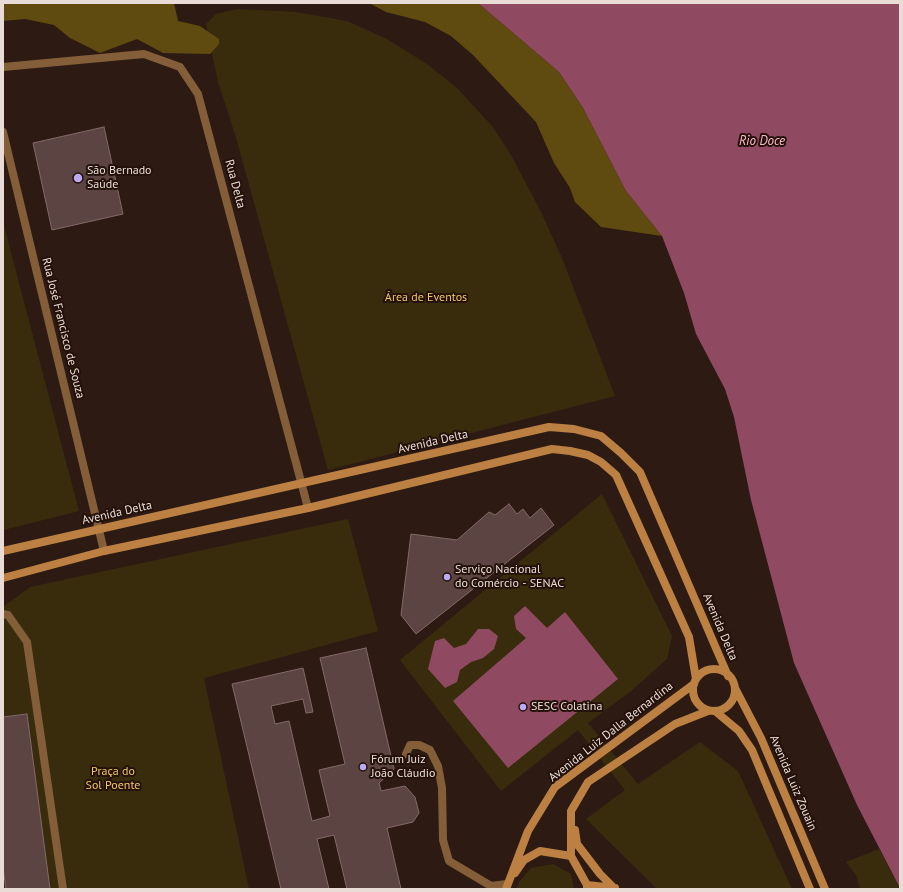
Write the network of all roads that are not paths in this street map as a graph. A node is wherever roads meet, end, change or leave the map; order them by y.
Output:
1 (3, 67) edge
2 (3, 132) edge
3 (303, 484) junction
4 (308, 508) junction
5 (99, 529) junction
6 (3, 551) edge
7 (104, 551) junction
8 (5, 577) edge
9 (3, 614) edge
10 (728, 676) junction
11 (695, 681) junction
12 (735, 688) junction
13 (712, 711) junction
14 (406, 754) dead end
15 (571, 811) junction
16 (571, 856) junction
17 (506, 887) edge
18 (587, 887) edge
19 (616, 888) edge
20 (63, 889) edge
21 (810, 889) edge
22 (825, 889) edge

1 - 3 street, Rua Delta
2 - 5 street, Rua José Francisco de Souza
3 - 4 street, Rua Delta
3 - 5 street, Avenida Delta
3 - 10 street, Avenida Delta
4 - 7 street
4 - 11 street
5 - 6 street, Avenida Delta
5 - 7 street, Rua José Francisco de Souza
7 - 8 street
9 - 20 street
10 - 11 street
10 - 12 street
11 - 13 street
11 - 17 street, Avenida Luiz Dalla Bernardina
12 - 13 street
12 - 22 street, Avenida Luiz Zouain
13 - 15 street, Avenida Luiz Dalla Bernardina
13 - 21 street, Avenida Luiz Zouain
14 - 17 street
15 - 16 street
15 - 19 street
16 - 17 street
16 - 18 street
18 - 19 street

